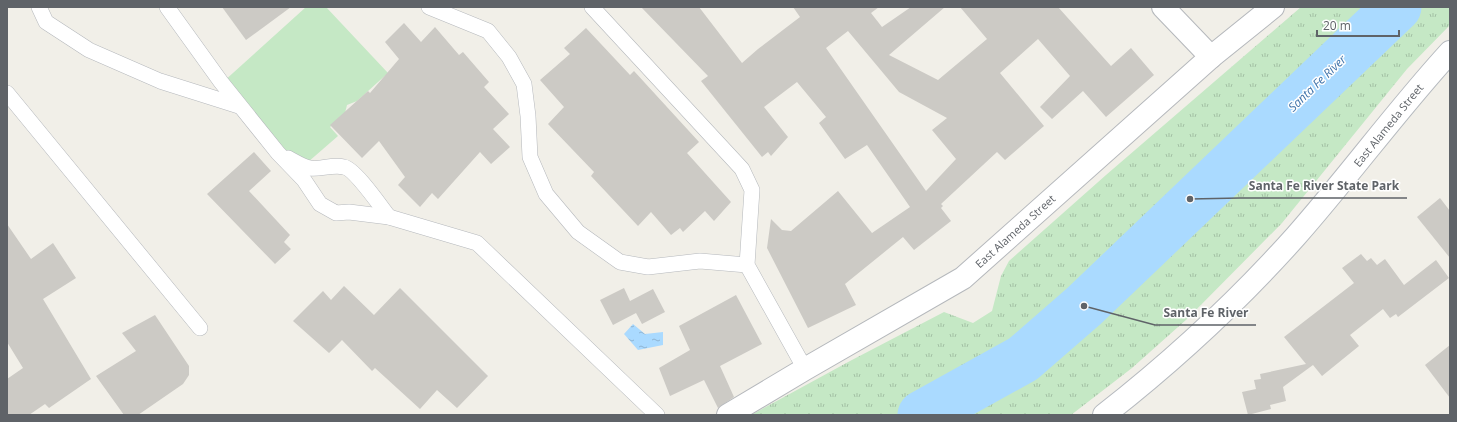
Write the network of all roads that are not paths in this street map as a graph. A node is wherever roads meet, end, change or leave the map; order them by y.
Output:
1 (39, 7) edge
2 (166, 7) edge
3 (429, 7) edge
4 (592, 7) edge
5 (1163, 7) edge
6 (1273, 7) edge
7 (1450, 52) edge
8 (1211, 58) junction
9 (7, 93) edge
10 (239, 106) junction
11 (278, 153) junction
12 (389, 217) junction
13 (747, 265) junction
14 (200, 328) dead end
15 (805, 369) junction
16 (657, 415) edge
17 (728, 415) edge
18 (1104, 415) edge

1 - 10 lane
2 - 10 lane
3 - 13 lane
4 - 13 lane
5 - 8 street
6 - 8 street, East Alameda Street
7 - 18 street, East Alameda Street
8 - 15 street, East Alameda Street
9 - 14 lane
10 - 11 lane
11 - 12 lane
11 - 12 lane
12 - 16 lane
13 - 15 lane
15 - 17 street, East Alameda Street

